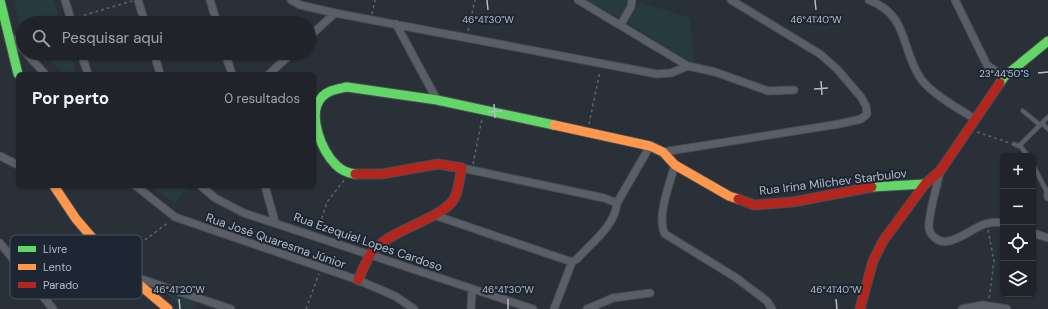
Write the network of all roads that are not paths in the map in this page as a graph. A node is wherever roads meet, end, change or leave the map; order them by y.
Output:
1 (0, 0) edge
2 (65, 0) edge
3 (137, 0) edge
4 (210, 0) edge
5 (291, 0) edge
6 (578, 0) edge
7 (632, 0) edge
8 (731, 0) edge
9 (869, 0) edge
10 (955, 0) edge
11 (336, 13) junction
12 (70, 16) edge
13 (143, 16) edge
14 (214, 16) edge
15 (396, 24) junction
16 (621, 24) junction
17 (316, 31) edge
18 (8, 34) junction
19 (1047, 42) edge
20 (16, 43) edge
21 (32, 60) edge
22 (83, 60) edge
23 (156, 60) edge
24 (227, 60) edge
25 (284, 60) edge
26 (688, 66) junction
27 (18, 72) edge
28 (43, 72) edge
29 (87, 72) edge
30 (159, 72) edge
31 (231, 72) edge
32 (271, 72) edge
33 (1004, 77) junction
34 (794, 90) dead end
35 (437, 100) junction
36 (316, 105) edge
37 (1023, 111) dead end
38 (1048, 117) edge
39 (975, 119) junction
40 (316, 123) edge
41 (1041, 124) junction
42 (1048, 130) edge
43 (1014, 144) road end
44 (650, 146) junction
45 (1019, 146) junction
46 (663, 152) junction
47 (1025, 153) edge
48 (0, 156) edge
49 (16, 162) edge
50 (675, 165) junction
51 (462, 168) junction
52 (940, 170) junction
53 (1036, 171) edge
54 (925, 184) junction
55 (55, 188) edge
56 (139, 188) edge
57 (204, 188) edge
58 (266, 188) edge
59 (1048, 193) edge
60 (618, 203) junction
61 (434, 215) junction
62 (275, 222) junction
63 (1000, 223) edge
64 (1036, 234) edge
65 (89, 235) edge
66 (1048, 238) edge
67 (0, 243) edge
68 (371, 254) junction
69 (10, 255) edge
70 (572, 262) junction
71 (142, 280) edge
72 (358, 280) junction
73 (142, 288) edge
74 (472, 289) junction
75 (650, 293) dead end
76 (45, 299) edge
77 (53, 309) edge
78 (168, 309) edge
79 (231, 309) edge
80 (414, 309) edge
81 (471, 309) edge
82 (533, 309) edge
83 (554, 309) edge
84 (587, 309) edge
85 (772, 309) edge
86 (860, 309) edge
87 (962, 309) edge
88 (1007, 309) edge

1 - 18 street
2 - 12 street
3 - 13 street
4 - 14 street
5 - 11 street
6 - 16 street
7 - 16 street
8 - 46 street
9 - 39 street
10 - 33 street
11 - 15 street
11 - 17 street
15 - 26 street
15 - 35 street
16 - 26 street
18 - 20 street
18 - 27 street
19 - 33 street
21 - 28 street
22 - 29 street
23 - 30 street
24 - 31 street
25 - 32 street
26 - 34 street
33 - 39 street
35 - 36 street, Rua Irina Milchev Starbulov
35 - 44 street, Rua Irina Milchev Starbulov
37 - 41 lane
38 - 41 lane
39 - 52 street
40 - 51 street, Rua Irina Milchev Starbulov
41 - 42 lane
41 - 45 lane
43 - 45 lane
44 - 46 street, Rua Irina Milchev Starbulov
44 - 60 street
45 - 47 lane
46 - 50 street, Rua Irina Milchev Starbulov
48 - 49 street
50 - 54 street, Rua Irina Milchev Starbulov
50 - 85 street
51 - 60 street
51 - 61 street
52 - 54 street
52 - 63 street
53 - 59 lane
54 - 86 street
55 - 65 street
56 - 72 street, Rua José Quaresma Júnior
57 - 62 street, Rua Ezequiel Lopes Cardoso
58 - 62 street
60 - 70 street
61 - 68 street
61 - 70 street
62 - 68 street, Rua Ezequiel Lopes Cardoso
64 - 66 street
67 - 69 street
68 - 72 street
68 - 74 street, Rua Ezequiel Lopes Cardoso
70 - 83 street
71 - 79 street
72 - 80 street, Rua José Quaresma Júnior
73 - 78 street
74 - 81 street
74 - 82 street, Rua Ezequiel Lopes Cardoso
75 - 84 street
76 - 77 street
87 - 88 street

